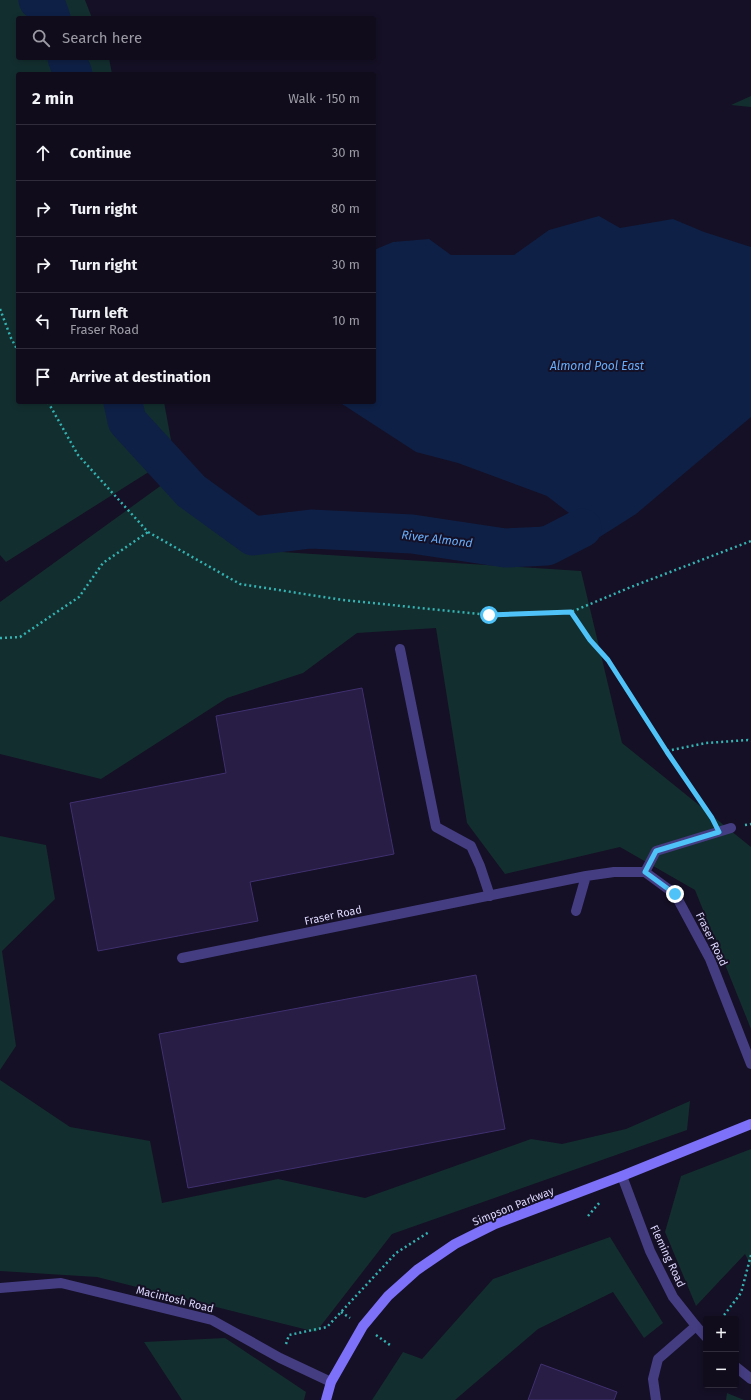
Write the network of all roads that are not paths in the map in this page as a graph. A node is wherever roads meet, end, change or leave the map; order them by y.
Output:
1 (400, 649) dead end
2 (731, 828) dead end
3 (645, 872) junction
4 (586, 876) junction
5 (490, 896) junction
6 (576, 912) dead end
7 (182, 958) dead end
8 (751, 1064) edge
9 (751, 1124) edge
10 (622, 1176) junction
11 (0, 1288) edge
12 (696, 1326) junction
13 (703, 1334) edge
14 (739, 1369) edge
15 (751, 1378) edge
16 (331, 1382) junction
17 (326, 1400) edge
18 (656, 1400) edge

1 - 5 street
2 - 3 street
3 - 4 street, Fraser Road
3 - 8 street, Fraser Road
4 - 5 street, Fraser Road
4 - 6 street
5 - 7 street, Fraser Road
9 - 10 main road, Simpson Parkway
10 - 12 street, Fleming Road
10 - 16 main road, Simpson Parkway
11 - 16 street, Macintosh Road
12 - 13 street, Fleming Road
12 - 18 street
14 - 15 street
16 - 17 main road, Simpson Parkway

